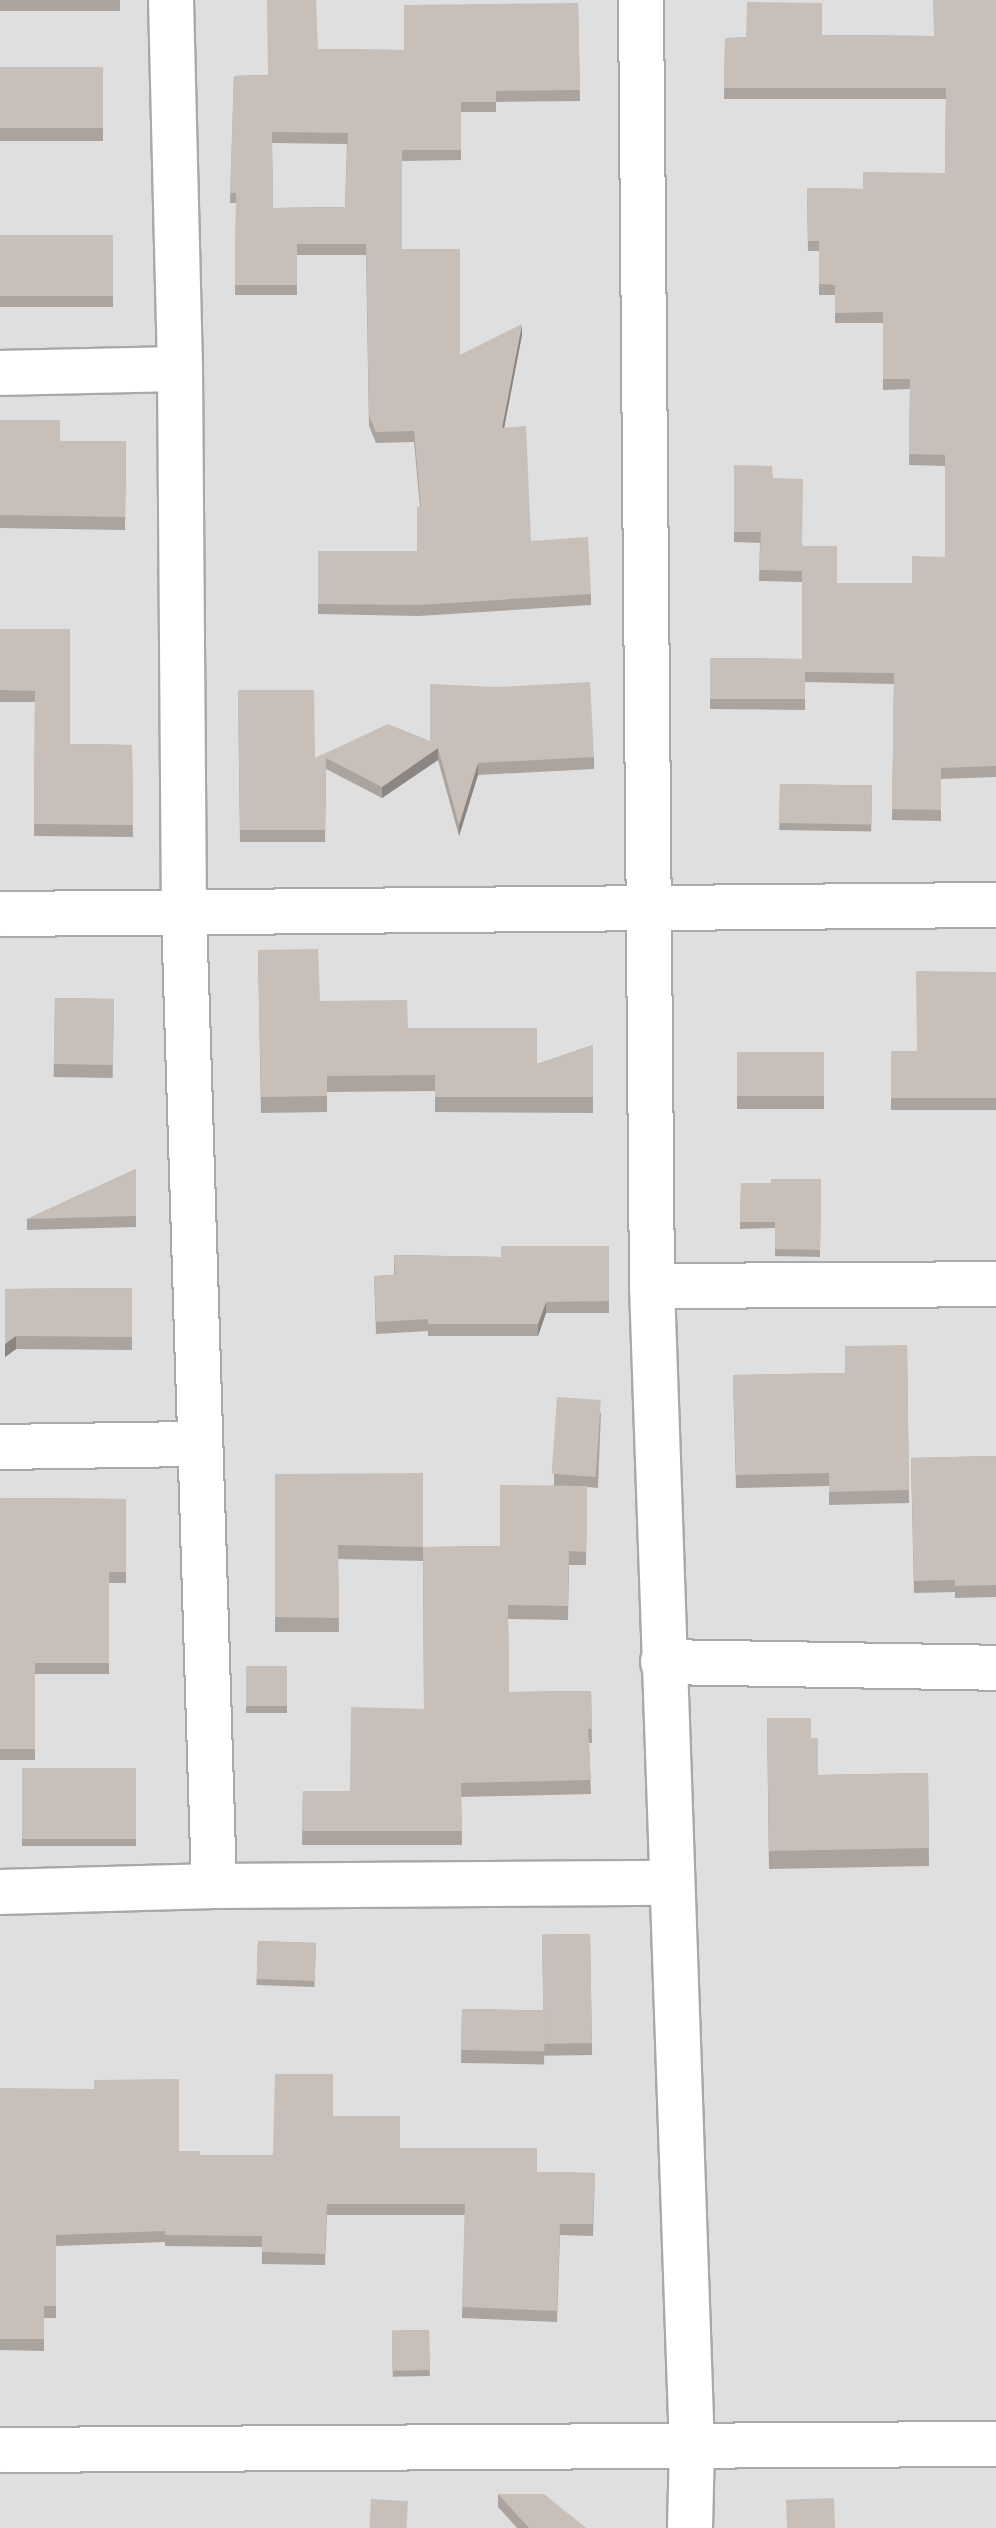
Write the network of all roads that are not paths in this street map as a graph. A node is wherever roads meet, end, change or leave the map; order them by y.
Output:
1 (171, 0) edge
2 (641, 0) edge
3 (180, 369) junction
4 (0, 373) edge
5 (996, 905) edge
6 (647, 910) junction
7 (0, 914) edge
8 (184, 914) junction
9 (996, 1284) edge
10 (652, 1286) junction
11 (198, 1444) junction
12 (0, 1447) edge
13 (663, 1662) junction
14 (996, 1668) edge
15 (671, 1883) junction
16 (214, 1886) junction
17 (0, 1892) edge
18 (996, 2444) edge
19 (692, 2446) junction
20 (0, 2450) edge
21 (690, 2528) edge

1 - 3 street
2 - 6 street
3 - 4 street
3 - 8 street
5 - 6 street
6 - 8 street
6 - 10 street
7 - 8 street
8 - 11 street
9 - 10 street
10 - 13 street
11 - 12 street
11 - 16 street
13 - 14 street
13 - 15 street
15 - 16 street
15 - 19 street
16 - 17 street
18 - 19 street
19 - 20 street
19 - 21 street

